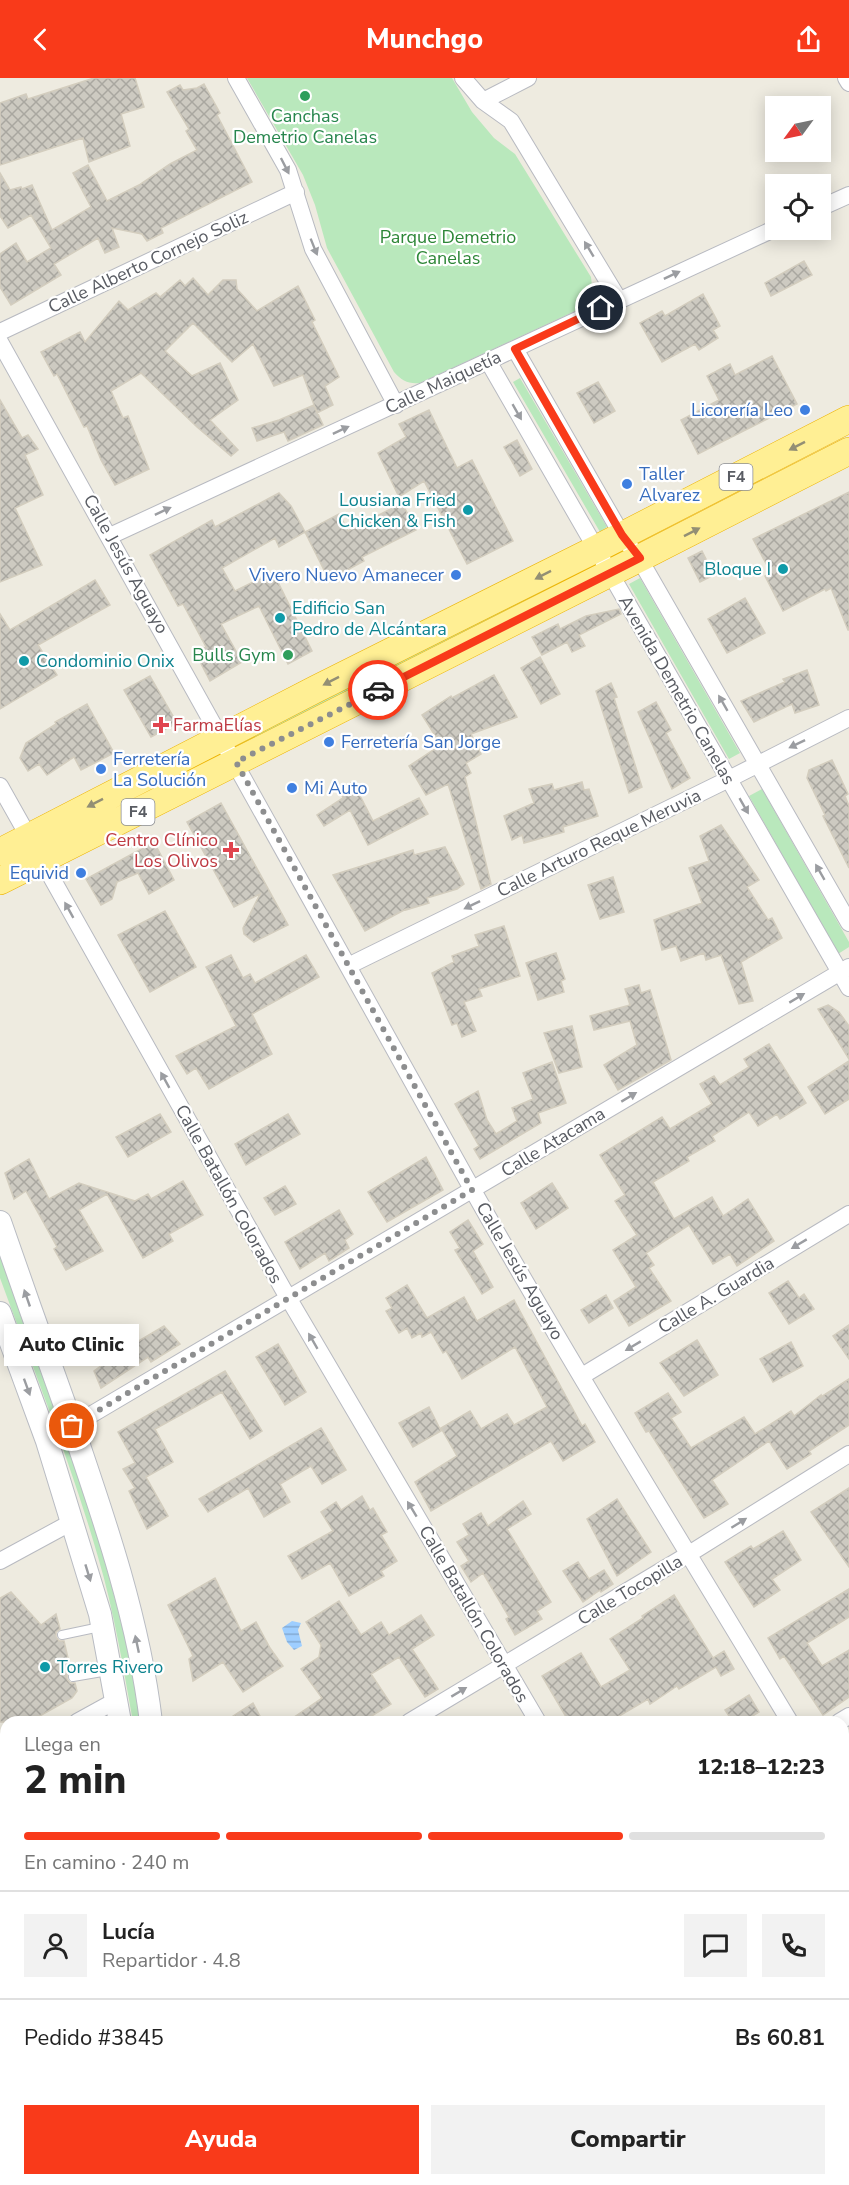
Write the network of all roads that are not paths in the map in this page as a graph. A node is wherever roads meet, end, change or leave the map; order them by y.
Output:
1 (236, 78) edge
2 (464, 78) edge
3 (528, 78) edge
4 (846, 78) edge
5 (849, 83) edge
6 (483, 101) junction
7 (296, 192) junction
8 (849, 195) edge
9 (831, 203) edge
10 (765, 233) edge
11 (619, 300) junction
12 (0, 332) edge
13 (0, 342) edge
14 (515, 349) junction
15 (488, 361) junction
16 (396, 405) junction
17 (849, 419) edge
18 (849, 451) edge
19 (622, 535) junction
20 (110, 536) junction
21 (596, 549) junction
22 (640, 558) junction
23 (610, 573) junction
24 (849, 718) edge
25 (222, 737) junction
26 (236, 762) junction
27 (757, 764) junction
28 (729, 779) junction
29 (0, 786) edge
30 (34, 849) junction
31 (0, 852) edge
32 (0, 881) edge
33 (849, 923) edge
34 (348, 966) junction
35 (844, 970) edge
36 (849, 988) edge
37 (472, 1190) junction
38 (849, 1214) edge
39 (0, 1222) edge
40 (288, 1298) junction
41 (1, 1321) edge
42 (582, 1377) junction
43 (72, 1426) junction
44 (849, 1454) edge
45 (72, 1522) junction
46 (689, 1554) junction
47 (0, 1561) edge
48 (103, 1626) junction
49 (62, 1635) dead end
50 (504, 1665) junction
51 (111, 1670) junction
52 (73, 1677) dead end
53 (119, 1711) edge
54 (100, 1716) edge
55 (151, 1716) edge
56 (419, 1716) edge
57 (534, 1716) edge
58 (786, 1716) edge

1 -> 7 street
2 - 6 street
3 - 6 street
4 - 5 street
11 -> 6 street
7 - 12 street, Calle Alberto Cornejo Soliz
7 -> 16 street
8 - 9 street
11 -> 10 street, Calle Maiquetía
11 - 14 street, Calle Maiquetía
13 - 20 street, Calle Jesús Aguayo
14 - 15 street, Calle Maiquetía
14 - 19 street, Avenida Demetrio Canelas
15 - 16 street, Calle Maiquetía
15 -> 21 street, Avenida Demetrio Canelas
20 -> 16 street, Calle Maiquetía
17 -> 19 highway, F4
22 -> 18 highway, F4
19 - 21 highway, F4
19 - 22 street, Avenida Demetrio Canelas
20 - 25 street, Calle Jesús Aguayo
21 - 23 street, Avenida Demetrio Canelas
21 -> 25 highway, F4
22 - 23 highway, F4
27 -> 22 street, Avenida Demetrio Canelas
23 - 26 highway, F4
23 - 28 street, Avenida Demetrio Canelas
24 -> 27 street, Calle Arturo Reque Meruvia
25 - 26 street, Calle Jesús Aguayo
25 -> 30 highway, F4
26 - 30 highway, F4
26 - 34 street, Calle Jesús Aguayo
27 - 28 street, Calle Arturo Reque Meruvia
33 -> 27 street, Avenida Demetrio Canelas
28 -> 34 street, Calle Arturo Reque Meruvia
28 -> 35 street, Avenida Demetrio Canelas
29 - 30 street, Calle Batallón Colorados
30 - 31 highway, F4
30 - 32 highway, F4
40 -> 30 street, Calle Batallón Colorados
34 - 37 street, Calle Jesús Aguayo
35 - 36 street, Avenida Demetrio Canelas
37 -> 35 street, Calle Atacama
37 - 40 street, Calle Atacama
37 - 42 street, Calle Jesús Aguayo
38 -> 42 street, Calle A. Guardia
43 -> 39 main road
40 - 43 street, Calle Atacama
50 -> 40 street, Calle Batallón Colorados
41 -> 45 main road
42 - 46 street, Calle Jesús Aguayo
55 -> 43 main road
46 -> 44 street, Calle Tocopilla
45 - 47 street
45 -> 48 main road
46 - 50 street, Calle Tocopilla
46 - 58 street, Calle Jesús Aguayo
48 - 49 lane
48 - 51 main road
56 -> 50 street, Calle Tocopilla
50 - 57 street, Calle Batallón Colorados
51 - 52 lane
51 - 53 main road
53 - 54 street

